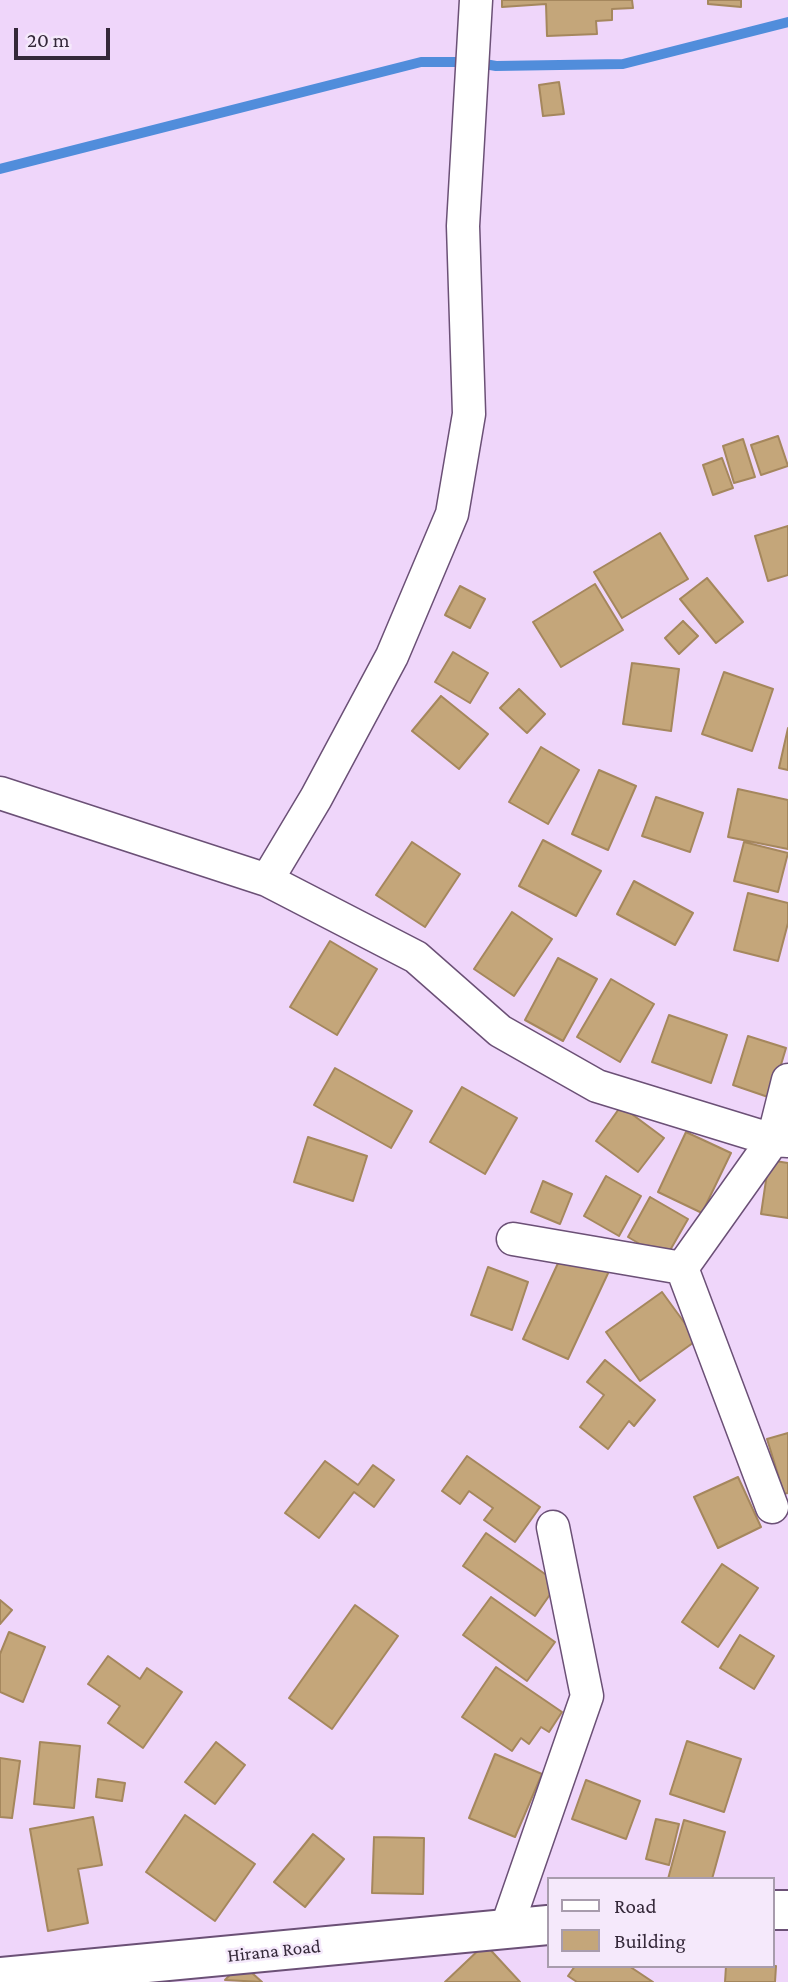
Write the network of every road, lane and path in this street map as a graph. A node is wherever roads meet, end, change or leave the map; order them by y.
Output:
1 (476, 0) edge
2 (0, 793) edge
3 (267, 880) junction
4 (788, 1080) edge
5 (780, 1140) edge
6 (513, 1239) dead end
7 (682, 1268) junction
8 (772, 1507) dead end
9 (553, 1527) dead end
10 (546, 1925) edge
11 (506, 1929) junction
12 (0, 1978) edge

1 - 3 street
2 - 3 street
3 - 5 street
4 - 5 street
5 - 7 street
6 - 7 street
7 - 8 street
9 - 11 street
10 - 11 street, Hirana Road
11 - 12 street, Hirana Road

